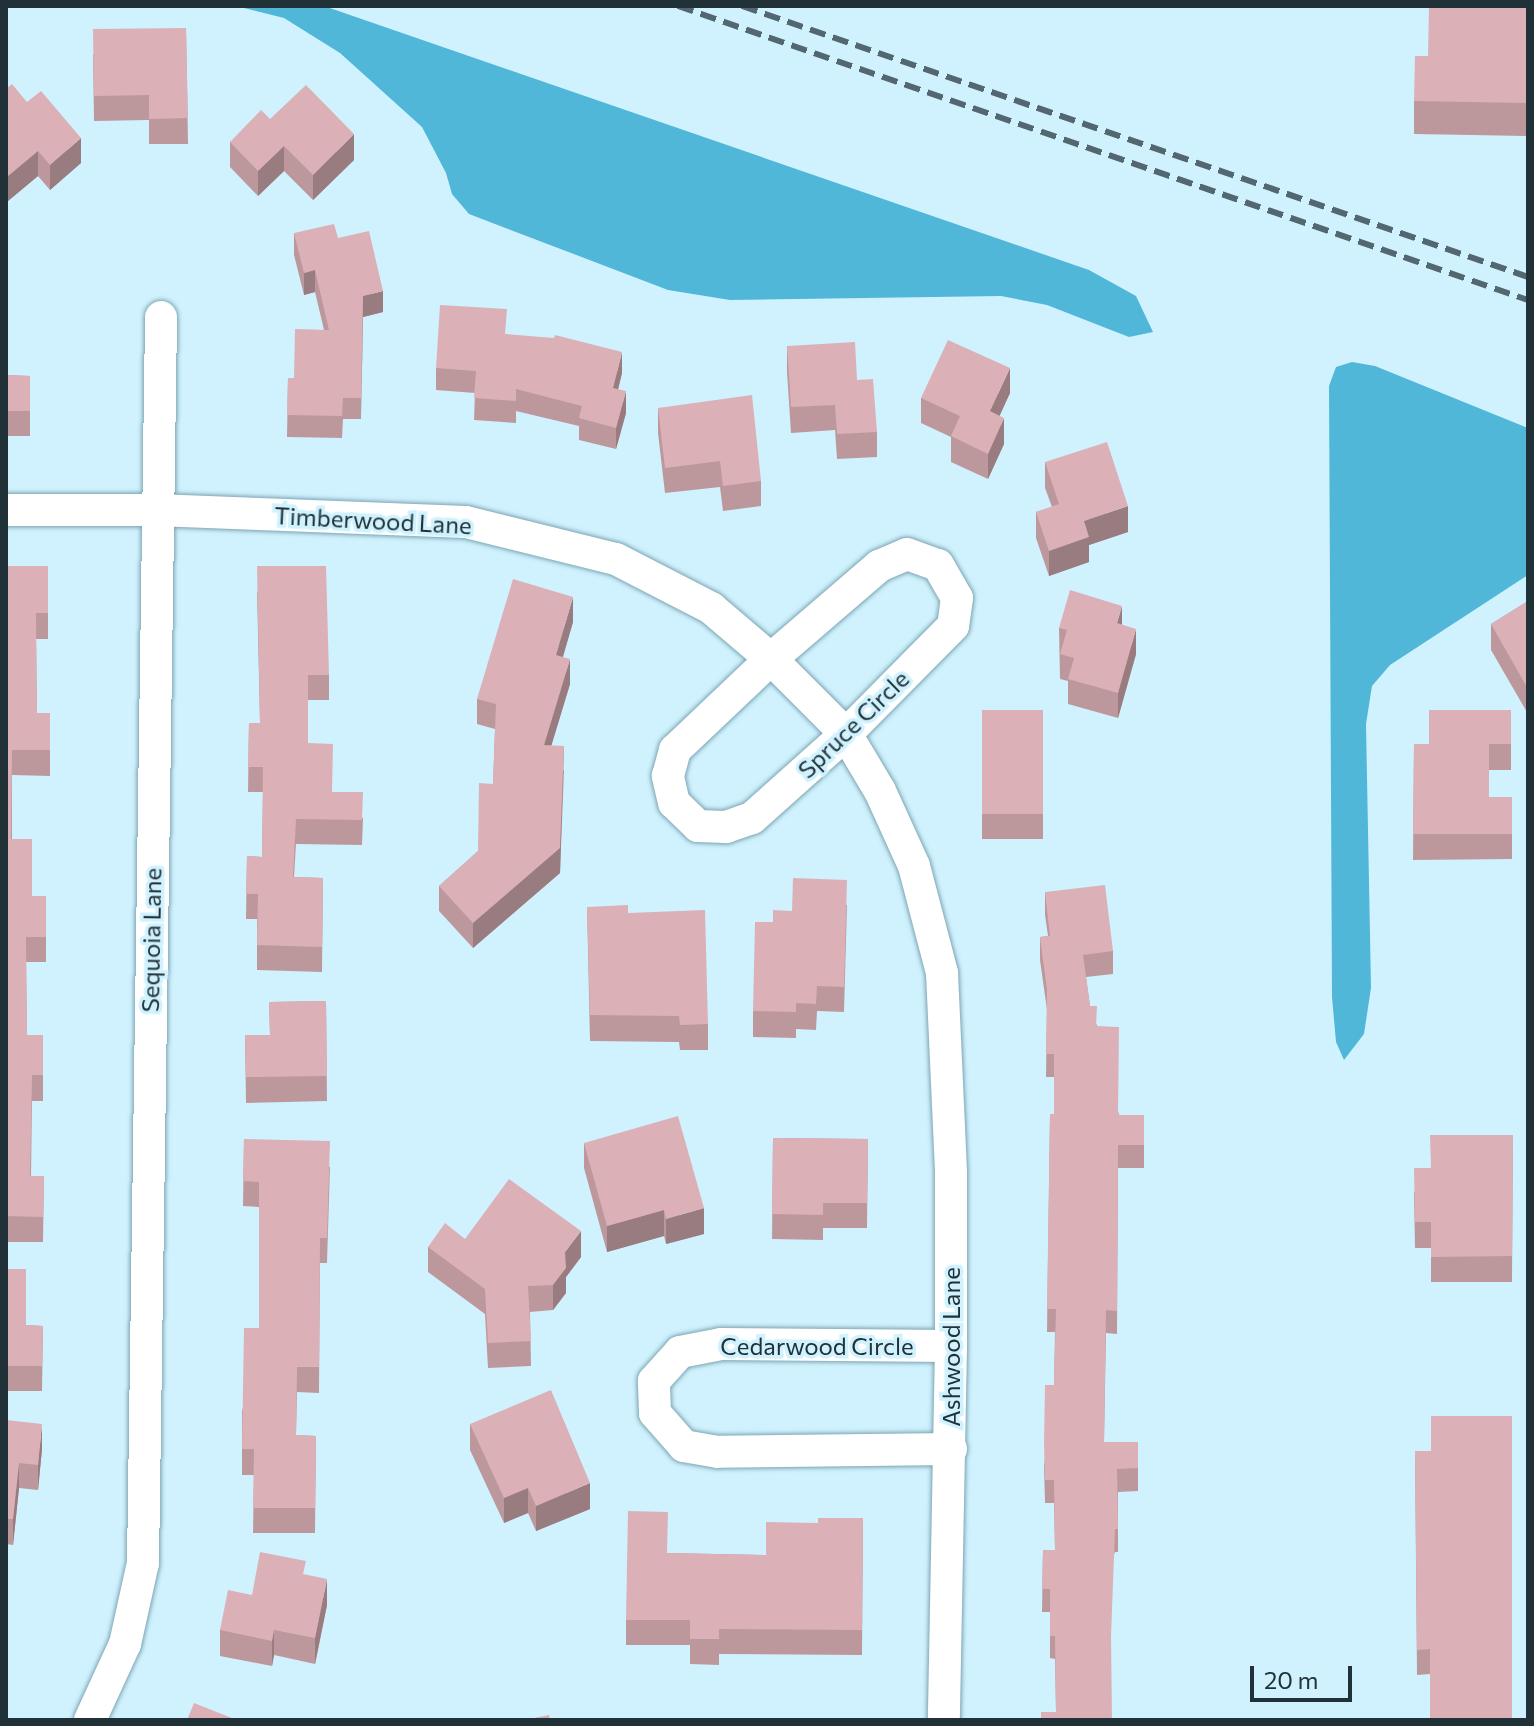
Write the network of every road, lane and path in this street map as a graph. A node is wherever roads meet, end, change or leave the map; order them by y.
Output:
1 (161, 317) dead end
2 (6, 510) edge
3 (156, 510) junction
4 (771, 659) junction
5 (846, 734) junction
6 (942, 973) joint
7 (951, 1346) junction
8 (951, 1449) junction
9 (90, 1720) edge
10 (944, 1720) edge

1 - 3 street, Sequoia Lane
2 - 3 street, Timberwood Lane
3 - 4 street, Timberwood Lane
3 - 9 street, Sequoia Lane
4 - 5 street, Timberwood Lane
4 - 5 street, Spruce Circle
4 - 5 street, Spruce Circle
5 - 6 street, Timberwood Lane
6 - 7 street, Ashwood Lane
7 - 8 street, Ashwood Lane
7 - 8 street, Cedarwood Circle
8 - 10 street, Ashwood Lane

